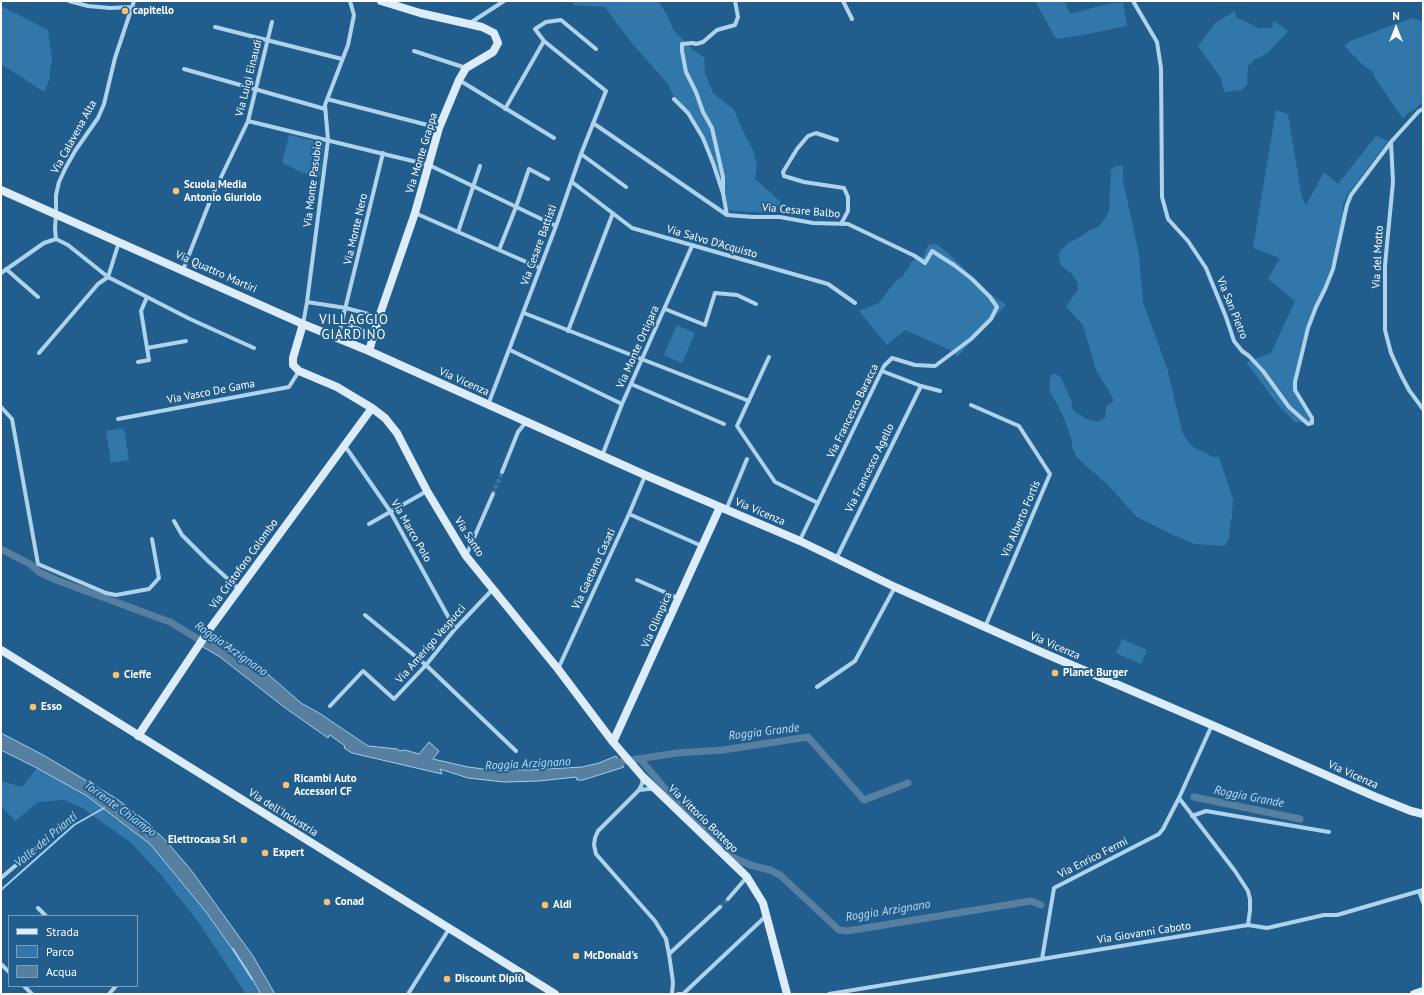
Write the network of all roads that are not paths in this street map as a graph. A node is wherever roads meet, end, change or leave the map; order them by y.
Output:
1 (69, 1) edge
2 (134, 1) edge
3 (350, 1) edge
4 (381, 1) edge
5 (504, 1) edge
6 (735, 1) edge
7 (843, 1) edge
8 (1133, 1) edge
9 (499, 2) edge
10 (132, 7) junction
11 (172, 11) dead end
12 (852, 19) dead end
13 (272, 22) dead end
14 (470, 23) junction
15 (215, 27) dead end
16 (267, 40) junction
17 (544, 41) junction
18 (596, 49) dead end
19 (414, 51) dead end
20 (342, 59) junction
21 (466, 68) junction
22 (184, 69) dead end
23 (459, 80) junction
24 (256, 89) junction
25 (327, 99) junction
26 (674, 99) dead end
27 (325, 109) junction
28 (505, 109) junction
29 (1423, 109) edge
30 (248, 122) junction
31 (593, 124) junction
32 (439, 128) junction
33 (554, 138) dead end
34 (328, 140) junction
35 (837, 140) dead end
36 (1391, 142) junction
37 (383, 153) junction
38 (581, 154) junction
39 (429, 165) junction
40 (480, 166) dead end
41 (548, 179) dead end
42 (572, 182) junction
43 (626, 186) dead end
44 (473, 187) junction
45 (1, 190) edge
46 (722, 193) junction
47 (516, 207) junction
48 (415, 213) junction
49 (613, 213) junction
50 (56, 214) junction
51 (727, 215) junction
52 (841, 224) junction
53 (556, 226) junction
54 (458, 232) junction
55 (56, 239) junction
56 (119, 241) junction
57 (692, 246) junction
58 (498, 250) junction
59 (916, 256) joint
60 (540, 268) junction
61 (6, 269) junction
62 (183, 270) junction
63 (1, 273) edge
64 (108, 277) junction
65 (38, 297) dead end
66 (147, 297) junction
67 (307, 302) junction
68 (855, 302) dead end
69 (756, 304) dead end
70 (346, 308) junction
71 (665, 309) junction
72 (524, 313) junction
73 (379, 317) junction
74 (342, 322) junction
75 (303, 324) junction
76 (568, 331) junction
77 (374, 335) junction
78 (338, 338) junction
79 (186, 341) dead end
80 (147, 348) junction
81 (254, 348) dead end
82 (510, 350) junction
83 (369, 351) junction
84 (39, 353) dead end
85 (769, 357) dead end
86 (642, 359) junction
87 (138, 362) dead end
88 (298, 371) junction
89 (882, 371) junction
90 (631, 384) junction
91 (920, 386) junction
92 (940, 391) dead end
93 (749, 400) junction
94 (622, 404) junction
95 (488, 405) junction
96 (971, 405) dead end
97 (1, 407) edge
98 (372, 408) junction
99 (1423, 409) edge
100 (118, 419) dead end
101 (526, 422) junction
102 (724, 424) dead end
103 (345, 446) junction
104 (602, 456) junction
105 (747, 459) dead end
106 (502, 472) tunnel mouth
107 (646, 475) junction
108 (427, 491) junction
109 (493, 494) tunnel mouth
110 (818, 503) junction
111 (723, 509) junction
112 (390, 511) junction
113 (629, 514) junction
114 (174, 521) dead end
115 (369, 524) dead end
116 (152, 539) dead end
117 (800, 541) junction
118 (702, 546) junction
119 (466, 556) junction
120 (836, 559) junction
121 (637, 580) dead end
122 (896, 587) junction
123 (493, 588) junction
124 (240, 589) junction
125 (679, 598) junction
126 (365, 616) dead end
127 (985, 627) junction
128 (455, 629) junction
129 (1, 650) edge
130 (426, 665) junction
131 (558, 669) junction
132 (817, 687) dead end
133 (330, 706) dead end
134 (1212, 725) junction
135 (138, 736) junction
136 (613, 742) junction
137 (516, 751) dead end
138 (643, 777) junction
139 (656, 789) junction
140 (639, 790) junction
141 (1179, 798) junction
142 (1423, 814) edge
143 (1192, 816) junction
144 (1329, 832) dead end
145 (36, 848) dead end
146 (747, 877) junction
147 (1, 878) edge
148 (1421, 890) edge
149 (728, 899) tunnel mouth
150 (1423, 902) edge
151 (720, 907) tunnel mouth
152 (38, 908) dead end
153 (45, 915) edge
154 (766, 916) junction
155 (1248, 925) junction
156 (449, 929) junction
157 (670, 954) junction
158 (1042, 959) junction
159 (1423, 991) edge
160 (408, 994) edge
161 (555, 994) edge
162 (674, 994) edge
163 (787, 994) edge
164 (829, 994) edge
165 (1414, 994) edge

1 - 10 street
2 - 10 street, Via Calavena Alta
3 - 20 street, Via Monte Pasubio
4 - 14 street, Via Monte Grappa
5 - 9 street
6 - 46 street
7 - 12 street
8 - 36 street, Via San Pietro
9 - 14 street
10 - 11 street
10 - 50 street, Via Calavena Alta
13 - 16 street, Via Luigi Einaudi
14 - 21 street, Via Monte Grappa
15 - 16 street
16 - 20 street
16 - 24 street, Via Luigi Einaudi
17 - 18 street
17 - 28 street
17 - 31 street, Via Cesare Battisti
19 - 21 street
20 - 25 street, Via Monte Pasubio
21 - 23 street, Via Monte Grappa
22 - 24 street
23 - 28 street
23 - 32 street, Via Monte Grappa
24 - 27 street
24 - 30 street, Via Luigi Einaudi
25 - 27 street, Via Monte Pasubio
25 - 32 street
26 - 46 street
27 - 34 street, Via Monte Pasubio
28 - 33 street
29 - 36 street
30 - 34 street
30 - 62 street, Via Luigi Einaudi
31 - 38 street, Via Cesare Battisti
31 - 51 street, Via Cesare Balbo
32 - 39 street, Via Monte Grappa
34 - 37 street
34 - 67 street, Via Monte Pasubio
35 - 52 street
36 - 99 street, Via del Motto
37 - 39 street
37 - 70 street, Via Monte Nero
38 - 42 street, Via Cesare Battisti
38 - 43 street
39 - 44 street
39 - 48 street, Via Monte Grappa
40 - 44 street
41 - 47 street
42 - 49 street, Via Salvo D'Acquisto
42 - 53 street, Via Cesare Battisti
44 - 47 street
44 - 54 street
45 - 50 street, Via Quattro Martiri
46 - 51 street
47 - 53 street
47 - 58 street
48 - 54 street
48 - 73 street, Via Monte Grappa
49 - 57 street, Via Salvo D'Acquisto
49 - 76 street
50 - 55 street, Via Calavena Alta
50 - 56 street, Via Quattro Martiri
51 - 52 street, Via Cesare Balbo
52 - 59 street, Via Cesare Balbo
53 - 60 street, Via Cesare Battisti
54 - 58 street
55 - 61 street
55 - 64 street
56 - 62 street, Via Quattro Martiri
56 - 64 street
57 - 68 street, Via Salvo D'Acquisto
57 - 71 street, Via Monte Ortigara
58 - 60 street
59 - 89 street, Via Francesco Baracca
60 - 72 street, Via Cesare Battisti
61 - 63 street
61 - 65 street
62 - 75 street, Via Quattro Martiri
64 - 66 street
64 - 84 street
66 - 80 street
66 - 81 street
67 - 70 street
67 - 75 street, Via Monte Pasubio
69 - 71 street
70 - 73 street
70 - 74 street, Via Monte Nero
71 - 86 street, Via Monte Ortigara
72 - 76 street
72 - 82 street, Via Cesare Battisti
73 - 77 street, Via Monte Grappa
74 - 77 street
74 - 78 street, Via Monte Nero
75 - 78 street, Via Quattro Martiri
75 - 88 street
76 - 86 street
77 - 83 street, Via Monte Grappa
78 - 83 street, Via Vicenza
79 - 80 street
80 - 87 street
82 - 94 street
82 - 95 street, Via Cesare Battisti
83 - 95 street, Via Vicenza
85 - 93 street
86 - 90 street, Via Monte Ortigara
86 - 93 street
88 - 98 street, Via Santo
88 - 100 street, Via Vasco De Gama
89 - 91 street
89 - 110 street, Via Francesco Baracca
90 - 94 street, Via Monte Ortigara
90 - 102 street
91 - 92 street
91 - 120 street, Via Francesco Agello
93 - 110 street
94 - 104 street, Via Monte Ortigara
95 - 101 street, Via Vicenza
96 - 127 street, Via Alberto Fortis
97 - 116 street
98 - 103 street, Via Cristoforo Colombo
98 - 108 street, Via Santo
101 - 104 street, Via Vicenza
101 - 106 street
103 - 112 street, Via Marco Polo
103 - 124 street, Via Cristoforo Colombo
104 - 107 street, Via Vicenza
105 - 111 street, Via Vicenza
107 - 111 street, Via Vicenza
107 - 113 street, Via Gaetano Casati
108 - 112 street
108 - 119 street, Via Santo
109 - 119 street
110 - 117 street, Via Francesco Baracca
111 - 117 street, Via Vicenza
111 - 118 street, Via Olimpica
112 - 115 street
112 - 128 street, Via Marco Polo
113 - 118 street
113 - 131 street, Via Gaetano Casati
114 - 124 street
117 - 120 street, Via Vicenza
118 - 125 street, Via Olimpica
119 - 123 street, Via Santo
120 - 122 street, Via Vicenza
121 - 125 street
122 - 127 street, Via Vicenza
122 - 132 street
123 - 128 street, Via Amerigo Vespucci
123 - 131 street, Via Santo
124 - 135 street, Via Cristoforo Colombo
125 - 136 street, Via Olimpica
126 - 130 street
127 - 134 street, Via Vicenza
128 - 130 street, Via Amerigo Vespucci
129 - 135 street, Via dell'Industria
130 - 133 street, Via Amerigo Vespucci
130 - 137 street
131 - 136 street, Via Santo
134 - 141 street, Via Enrico Fermi
134 - 142 street, Via Vicenza
135 - 156 street, Via dell'Industria
136 - 138 street, Via Santo
138 - 139 street, Via Vittorio Bottego
138 - 140 street
139 - 140 street
139 - 146 street, Via Vittorio Bottego
140 - 157 street
141 - 143 street
141 - 158 street, Via Enrico Fermi
143 - 144 street
143 - 155 street
145 - 147 street
146 - 149 street
146 - 154 street, Via Vittorio Bottego
148 - 150 street
148 - 155 street, Via Giovanni Caboto
151 - 157 street
152 - 153 street
154 - 162 street
154 - 163 street, Via Vittorio Bottego
155 - 158 street, Via Giovanni Caboto
156 - 160 street
156 - 161 street, Via dell'Industria
157 - 162 street
158 - 164 street
159 - 165 street

